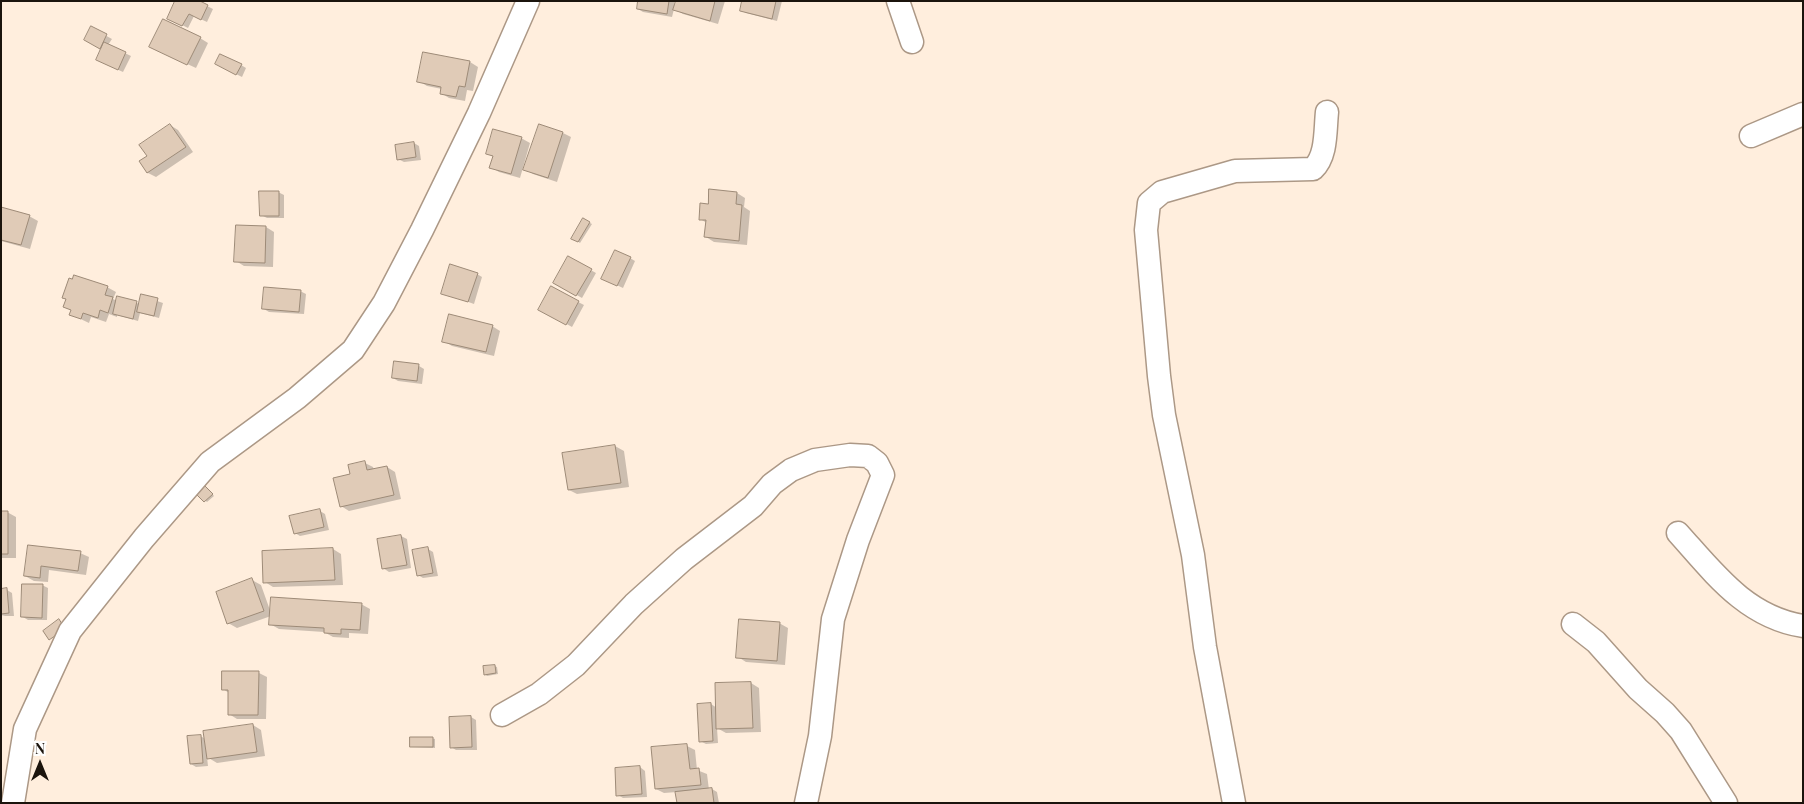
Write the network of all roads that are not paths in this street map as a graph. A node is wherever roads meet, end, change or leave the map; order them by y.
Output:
1 (528, 1) edge
2 (898, 1) edge
3 (912, 42) dead end
4 (1327, 112) dead end
5 (1803, 114) edge
6 (1751, 136) dead end
7 (1678, 533) dead end
8 (1573, 624) dead end
9 (1803, 626) edge
10 (502, 715) dead end
11 (13, 803) edge
12 (806, 803) edge
13 (1234, 803) edge
14 (1726, 803) edge

1 - 11 street
2 - 3 street
4 - 13 street
5 - 6 street
7 - 9 street
8 - 14 street
10 - 12 street

